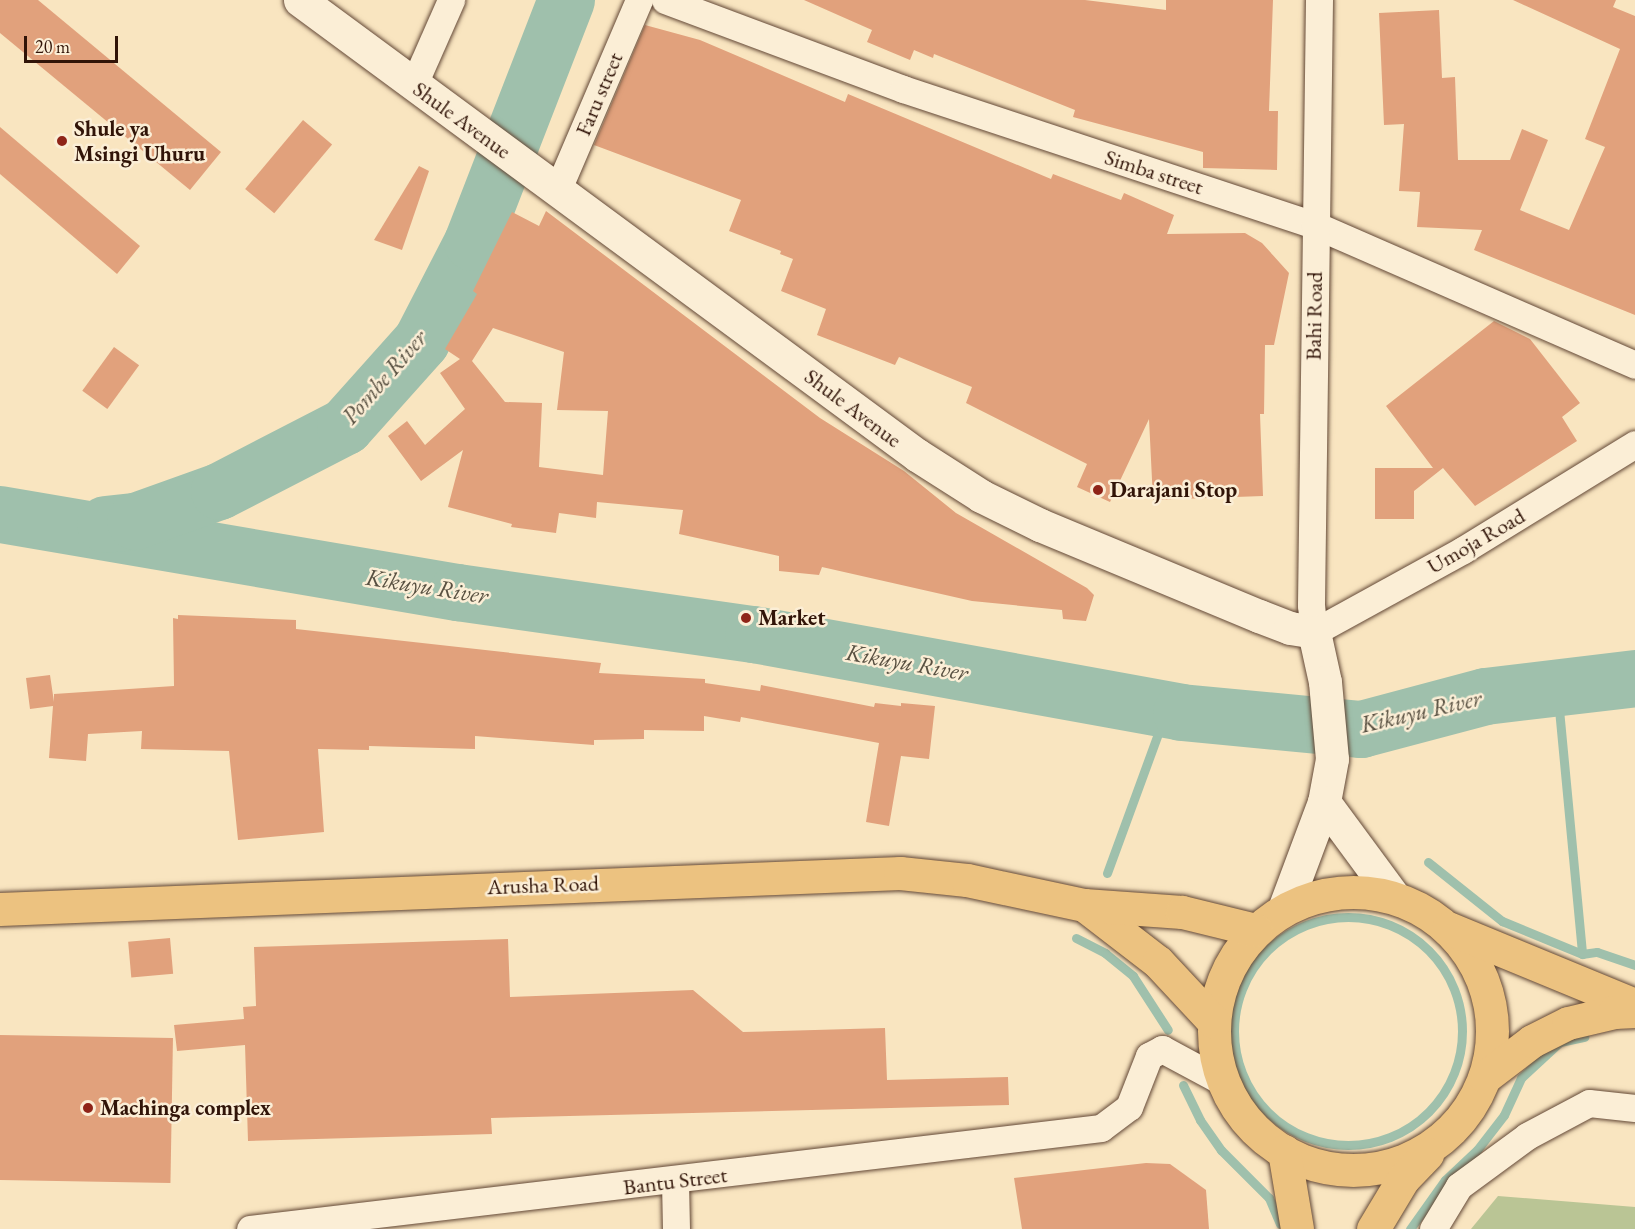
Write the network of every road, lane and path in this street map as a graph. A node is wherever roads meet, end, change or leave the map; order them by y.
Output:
1 (300, 0) edge
2 (451, 0) edge
3 (639, 0) edge
4 (665, 0) edge
5 (1318, 0) edge
6 (414, 84) junction
7 (558, 189) junction
8 (1315, 225) junction
9 (1635, 364) edge
10 (1635, 444) edge
11 (1314, 632) junction
12 (1324, 802) junction
13 (1394, 897) junction
14 (1084, 905) junction
15 (0, 909) edge
16 (1284, 909) junction
17 (1446, 927) junction
18 (1256, 930) junction
19 (1635, 1005) edge
20 (1635, 1011) edge
21 (1214, 1023) junction
22 (1485, 1077) junction
23 (1225, 1083) junction
24 (1635, 1108) edge
25 (1443, 1137) junction
26 (1284, 1151) junction
27 (675, 1181) junction
28 (250, 1229) edge
29 (676, 1229) edge
30 (1297, 1229) edge
31 (1373, 1229) edge
32 (1433, 1229) edge

1 - 6 main road, Shule Avenue
2 - 6 street
3 - 7 street, Faru street
4 - 8 street, Simba street
5 - 8 street, Bahi Road
6 - 7 main road, Shule Avenue
7 - 11 main road, Shule Avenue
8 - 9 street, Simba street
8 - 11 street, Bahi Road
10 - 11 street, Umoja Road
11 - 12 main road
12 - 13 main road
12 - 16 main road
13 - 16 highway
13 - 17 highway
14 - 15 highway, Arusha Road
14 - 18 highway, Arusha Road
14 - 21 highway
16 - 18 highway
17 - 19 highway
17 - 22 highway
18 - 21 highway
20 - 22 highway
21 - 23 highway
22 - 25 highway
23 - 26 highway
23 - 27 street, Bantu Street
24 - 32 street
25 - 26 highway
25 - 31 highway
26 - 30 highway
27 - 28 street, Bantu Street
27 - 29 street

